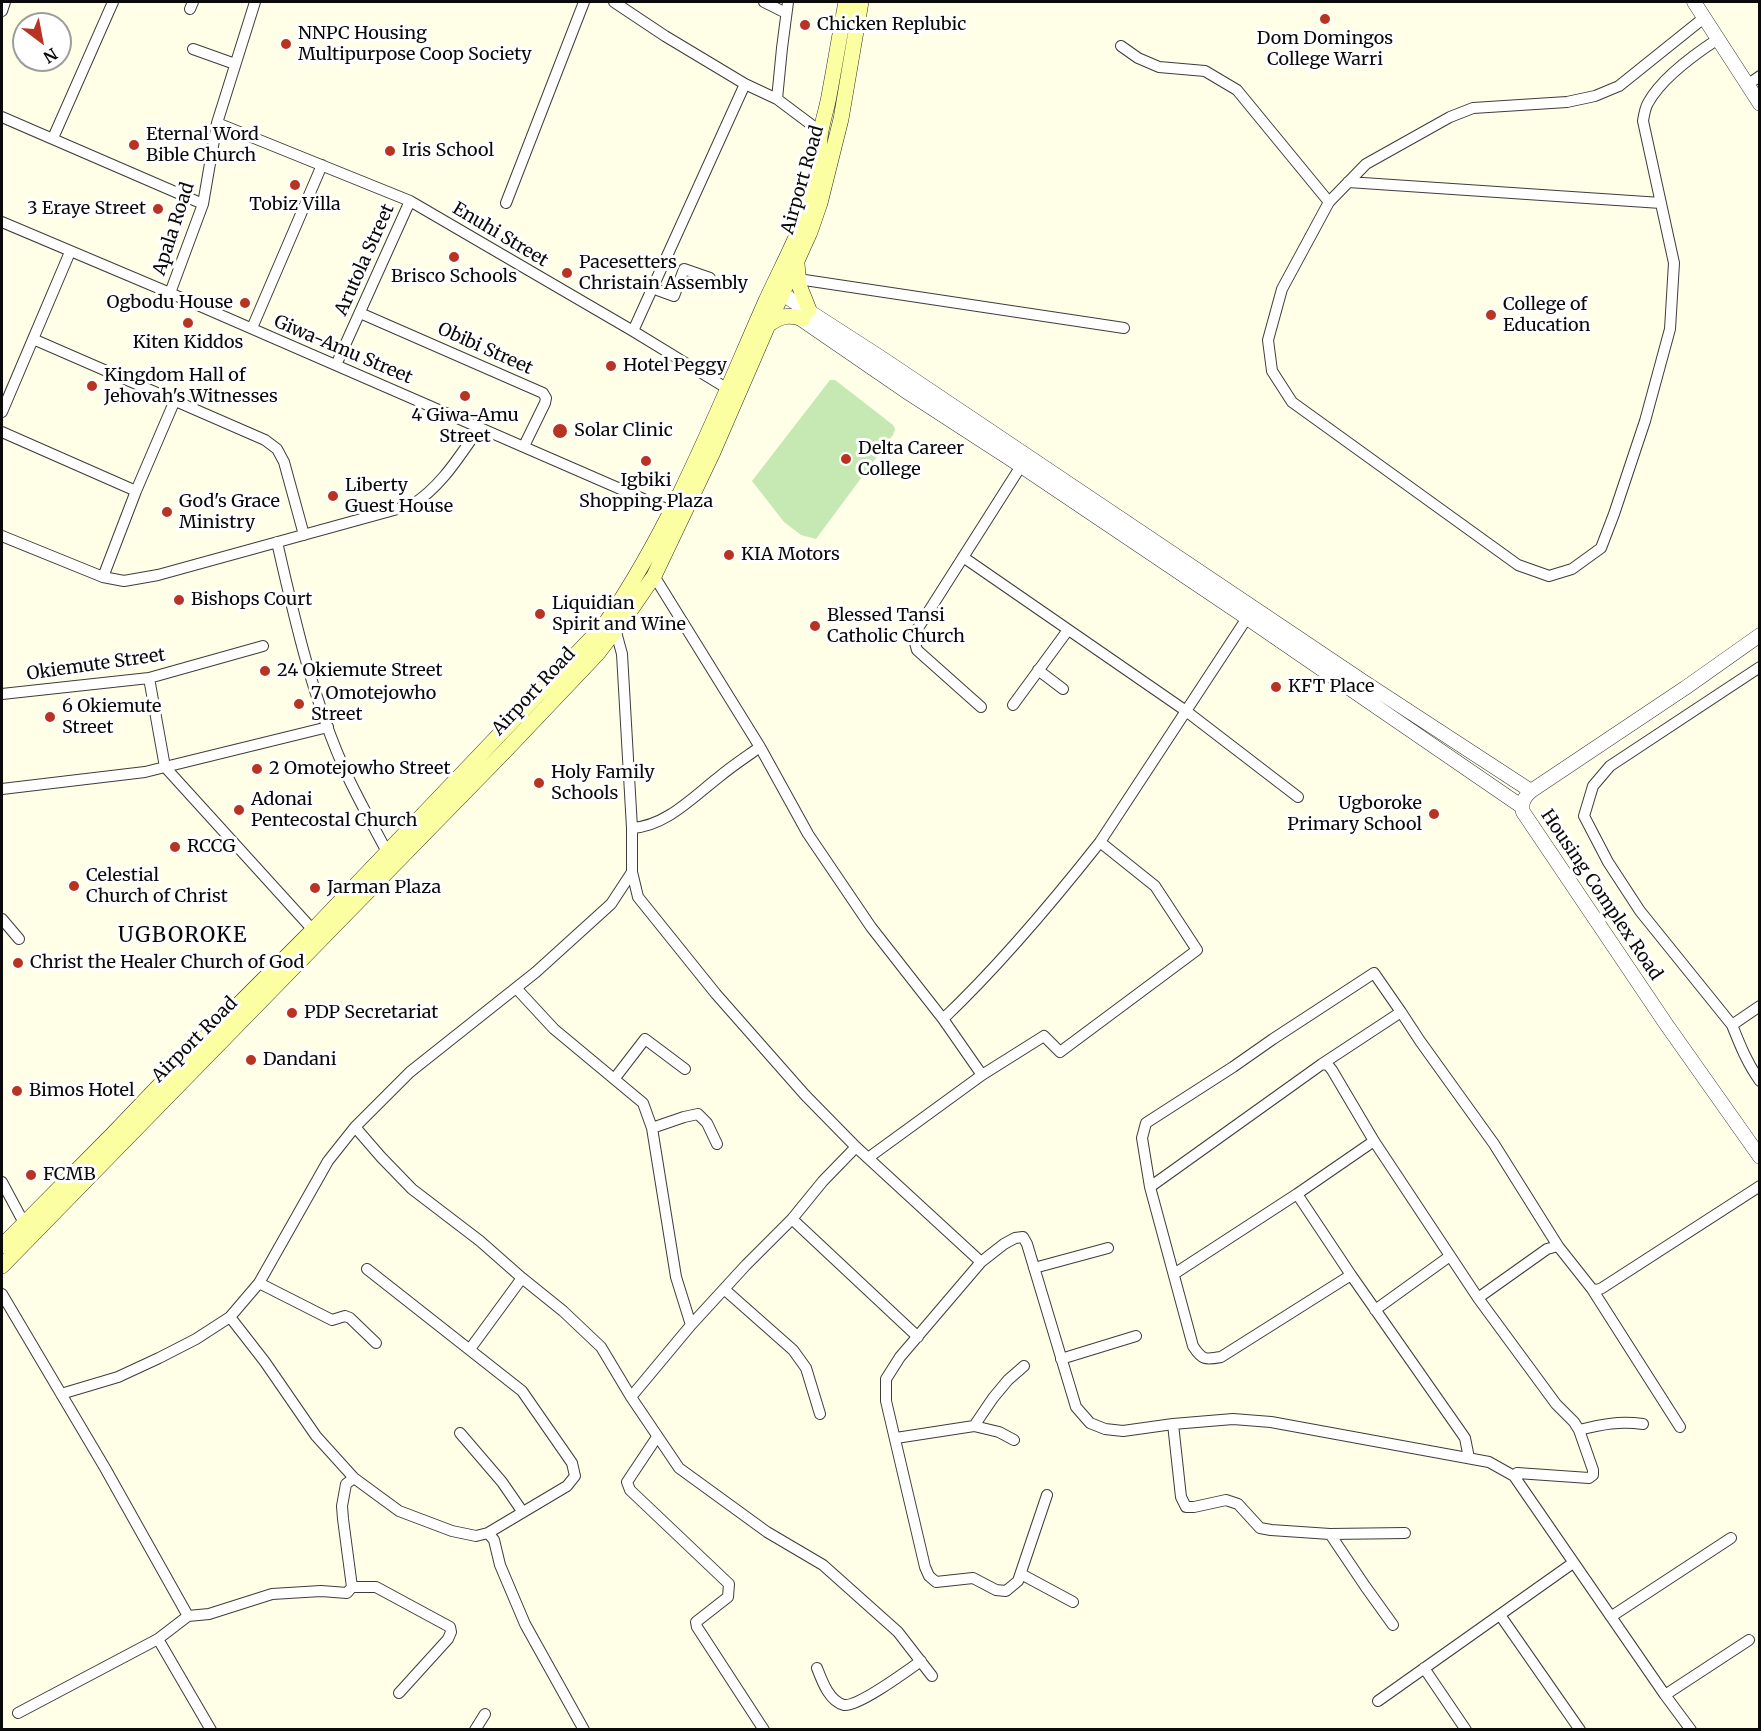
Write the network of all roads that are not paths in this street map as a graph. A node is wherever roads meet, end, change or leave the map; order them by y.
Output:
1 (5, 2) edge
2 (113, 2) edge
3 (255, 2) edge
4 (584, 2) edge
5 (614, 2) edge
6 (764, 2) edge
7 (846, 2) edge
8 (861, 2) edge
9 (1694, 2) edge
10 (787, 7) edge
11 (2, 11) edge
12 (1705, 17) junction
13 (1718, 39) junction
14 (1121, 46) dead end
15 (193, 49) dead end
16 (235, 64) junction
17 (1760, 76) edge
18 (745, 84) junction
19 (1747, 85) junction
20 (777, 99) junction
21 (1760, 104) edge
22 (2, 117) edge
23 (217, 123) junction
24 (821, 132) junction
25 (53, 138) junction
26 (322, 165) junction
27 (1348, 182) junction
28 (410, 201) junction
29 (506, 202) dead end
30 (1329, 202) junction
31 (1661, 203) junction
32 (203, 204) junction
33 (2, 222) edge
34 (70, 252) junction
35 (797, 263) junction
36 (710, 278) dead end
37 (798, 279) junction
38 (652, 288) junction
39 (170, 293) junction
40 (775, 296) junction
41 (360, 313) junction
42 (806, 314) junction
43 (768, 325) junction
44 (252, 328) junction
45 (1124, 328) dead end
46 (633, 331) junction
47 (33, 339) junction
48 (336, 365) junction
49 (728, 389) junction
50 (175, 400) junction
51 (2, 412) edge
52 (480, 427) junction
53 (2, 432) edge
54 (524, 446) junction
55 (1021, 466) junction
56 (136, 491) junction
57 (671, 511) junction
58 (304, 535) junction
59 (2, 536) edge
60 (277, 542) junction
61 (963, 557) junction
62 (654, 576) junction
63 (103, 577) junction
64 (1247, 618) junction
65 (1068, 630) junction
66 (616, 632) junction
67 (1760, 635) edge
68 (263, 646) dead end
69 (1760, 668) edge
70 (1038, 670) junction
71 (149, 678) junction
72 (1064, 689) dead end
73 (2, 694) edge
74 (1013, 705) dead end
75 (981, 707) dead end
76 (1186, 711) junction
77 (510, 722) junction
78 (328, 727) junction
79 (522, 733) junction
80 (760, 747) junction
81 (165, 767) junction
82 (2, 789) edge
83 (1531, 791) junction
84 (1298, 797) dead end
85 (1521, 806) junction
86 (633, 828) junction
87 (1100, 842) junction
88 (387, 852) junction
89 (632, 872) junction
90 (2, 919) edge
91 (312, 930) junction
92 (19, 939) dead end
93 (516, 988) junction
94 (1760, 1006) edge
95 (1401, 1012) junction
96 (943, 1019) junction
97 (1732, 1025) junction
98 (1322, 1064) junction
99 (685, 1069) dead end
100 (982, 1076) junction
101 (615, 1078) junction
102 (1760, 1081) edge
103 (355, 1127) junction
104 (652, 1128) junction
105 (1374, 1142) junction
106 (717, 1144) dead end
107 (856, 1147) junction
108 (1760, 1157) edge
109 (868, 1158) junction
110 (2, 1182) edge
111 (1760, 1186) edge
112 (1150, 1187) junction
113 (1297, 1194) junction
114 (792, 1219) junction
115 (24, 1223) junction
116 (2, 1246) edge
117 (1558, 1246) junction
118 (1108, 1248) dead end
119 (1450, 1256) junction
120 (981, 1262) junction
121 (2, 1266) edge
122 (1034, 1268) junction
123 (366, 1269) dead end
124 (1173, 1274) junction
125 (1351, 1275) junction
126 (522, 1278) junction
127 (259, 1282) junction
128 (724, 1289) junction
129 (1592, 1289) junction
130 (2, 1294) edge
131 (1478, 1298) junction
132 (1375, 1310) junction
133 (230, 1317) junction
134 (691, 1325) junction
135 (918, 1336) junction
136 (1136, 1336) dead end
137 (376, 1343) dead end
138 (470, 1349) junction
139 (1061, 1359) junction
140 (1024, 1366) dead end
141 (61, 1394) junction
142 (631, 1397) junction
143 (820, 1414) dead end
144 (1173, 1424) junction
145 (1643, 1424) dead end
146 (974, 1426) junction
147 (1680, 1427) dead end
148 (1579, 1430) junction
149 (459, 1433) dead end
150 (657, 1437) junction
151 (896, 1438) junction
152 (1014, 1440) dead end
153 (1469, 1458) junction
154 (1514, 1476) junction
155 (354, 1478) junction
156 (1047, 1495) dead end
157 (522, 1511) junction
158 (488, 1533) junction
159 (1405, 1533) dead end
160 (1330, 1534) junction
161 (1731, 1539) dead end
162 (1573, 1563) junction
163 (1021, 1574) junction
164 (352, 1587) junction
165 (1072, 1602) dead end
166 (1500, 1615) junction
167 (188, 1616) junction
168 (1612, 1616) junction
169 (1393, 1624) dead end
170 (158, 1639) junction
171 (1749, 1640) dead end
172 (921, 1661) junction
173 (817, 1668) dead end
174 (1424, 1668) junction
175 (932, 1676) dead end
176 (399, 1693) dead end
177 (1665, 1695) junction
178 (1378, 1701) dead end
179 (18, 1713) dead end
180 (485, 1714) dead end
181 (207, 1728) edge
182 (475, 1730) edge
183 (584, 1730) edge
184 (764, 1730) edge
185 (1466, 1730) edge
186 (1580, 1730) edge
187 (1691, 1730) edge

1 - 11 street
2 - 25 street
3 - 16 street, Apala Road
4 - 29 street
5 - 18 street
6 - 10 street
7 - 24 main road, Airport Road
8 - 35 main road, Airport Road
9 - 12 street
10 - 20 street
12 - 13 street
12 - 27 street
13 - 19 street
13 - 31 street
14 - 30 street
15 - 16 street
16 - 23 street, Apala Road
17 - 19 street
18 - 20 street
18 - 38 street
19 - 21 street
20 - 24 street
22 - 25 street
23 - 26 street, Enuhi Street
23 - 32 street, Apala Road
24 - 40 main road, Airport Road
25 - 32 street
26 - 28 street, Enuhi Street
26 - 44 street
27 - 30 street
27 - 31 street
28 - 41 street, Arutola Street
28 - 46 street, Enuhi Street
30 - 31 street
32 - 39 street, Apala Road
33 - 34 street, Giwa-Amu Street
34 - 39 street, Giwa-Amu Street
34 - 47 street
35 - 37 main road
35 - 40 main road, Airport Road
36 - 38 street
37 - 42 main road
37 - 45 street
38 - 46 street
39 - 44 street, Giwa-Amu Street
40 - 42 street
40 - 43 main road, Airport Road
40 - 49 main road, Airport Road
41 - 48 street, Arutola Street
41 - 54 street, Obibi Street
42 - 43 main road
42 - 55 street
42 - 83 street
43 - 62 main road, Airport Road
44 - 48 street, Giwa-Amu Street
46 - 49 street, Enuhi Street
47 - 50 street
47 - 51 street
48 - 52 street, Giwa-Amu Street
49 - 57 main road, Airport Road
50 - 56 street
50 - 58 street
52 - 54 street, Giwa-Amu Street
52 - 58 street
53 - 56 street
54 - 57 street, Giwa-Amu Street
55 - 61 street
55 - 64 street
56 - 63 street
57 - 77 main road, Airport Road
58 - 60 street
59 - 63 street
60 - 63 street
60 - 78 street
61 - 65 street
61 - 75 street
62 - 66 main road, Airport Road
62 - 80 street
64 - 76 street
64 - 85 street
65 - 70 street
65 - 76 street
66 - 79 main road, Airport Road
66 - 86 street
67 - 83 street, Housing Complex Road
68 - 71 street, Okiemute Street
69 - 97 street
70 - 72 street
70 - 74 street
71 - 73 street, Okiemute Street
71 - 81 street
76 - 84 street
76 - 87 street
77 - 79 main road
77 - 88 main road, Airport Road
78 - 81 street
78 - 88 street
79 - 121 main road, Airport Road
80 - 86 street
80 - 96 street
81 - 82 street
81 - 91 street
83 - 85 street, Housing Complex Road
85 - 108 street, Housing Complex Road
86 - 89 street
87 - 96 street
87 - 100 street
88 - 91 main road, Airport Road
89 - 93 street
89 - 107 street
90 - 92 street
91 - 115 main road, Airport Road
93 - 101 street
93 - 103 street
94 - 97 street
95 - 98 street
95 - 112 street
95 - 117 street
96 - 100 street
97 - 102 street
98 - 105 street
98 - 112 street
99 - 101 street
100 - 109 street
101 - 104 street
103 - 126 street
103 - 127 street
104 - 106 street
104 - 134 street
105 - 113 street
105 - 119 street
107 - 109 street
107 - 114 street
109 - 120 street
110 - 115 street
111 - 129 street
112 - 124 street
113 - 124 street
113 - 125 street
114 - 128 street
114 - 135 street
115 - 116 main road, Airport Road
117 - 129 street
117 - 131 street
118 - 122 street
119 - 131 street
119 - 132 street
120 - 122 street
120 - 135 street
122 - 139 street
123 - 138 street
124 - 125 street
125 - 132 street
126 - 138 street
126 - 142 street
127 - 133 street
127 - 137 street
128 - 134 street
128 - 143 street
129 - 147 street
130 - 141 street
131 - 148 street
132 - 153 street
133 - 141 street
133 - 155 street
134 - 142 street
135 - 151 street
136 - 139 street
138 - 157 street
139 - 144 street
140 - 146 street
141 - 167 street
142 - 150 street
144 - 153 street
144 - 160 street
145 - 148 street
146 - 151 street
146 - 152 street
148 - 154 street
149 - 157 street
150 - 172 street
150 - 184 street
151 - 163 street
153 - 154 street
154 - 162 street
155 - 158 street
155 - 164 street
156 - 163 street
157 - 158 street
158 - 183 street
159 - 160 street
160 - 169 street
161 - 168 street
162 - 166 street
162 - 168 street
163 - 165 street
164 - 167 street
164 - 176 street
166 - 174 street
166 - 186 street
167 - 170 street
168 - 177 street
170 - 179 street
170 - 181 street
171 - 177 street
172 - 173 street
172 - 175 street
174 - 178 street
174 - 185 street
177 - 187 street
180 - 182 street

